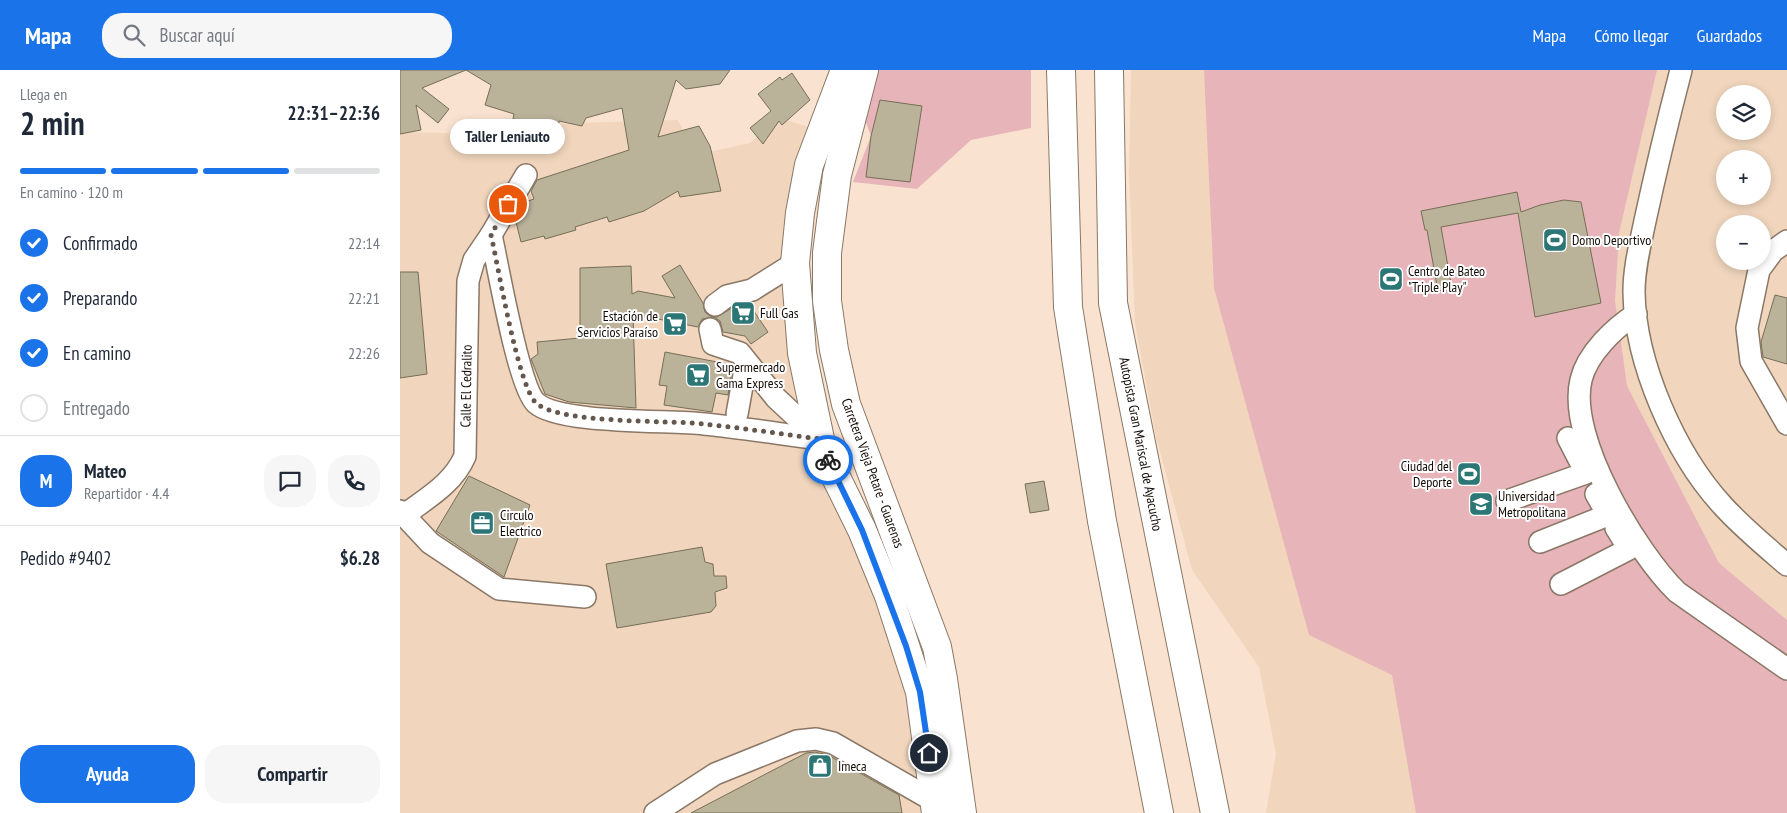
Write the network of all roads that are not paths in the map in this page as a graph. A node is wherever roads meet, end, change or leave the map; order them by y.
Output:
1 (1061, 70) edge
2 (1109, 70) edge
3 (1681, 70) edge
4 (845, 72) edge
5 (526, 175) dead end
6 (491, 235) junction
7 (1787, 241) edge
8 (795, 263) junction
9 (715, 305) dead end
10 (1636, 314) junction
11 (710, 329) dead end
12 (746, 364) junction
13 (737, 414) dead end
14 (1787, 424) edge
15 (1568, 438) dead end
16 (820, 439) junction
17 (1586, 473) junction
18 (1507, 501) dead end
19 (402, 514) edge
20 (1608, 515) junction
21 (1540, 542) dead end
22 (1629, 549) junction
23 (1787, 565) edge
24 (1648, 576) dead end
25 (1561, 584) dead end
26 (585, 597) dead end
27 (1787, 669) edge
28 (935, 807) edge
29 (1157, 808) edge
30 (655, 813) edge
31 (962, 813) edge
32 (1215, 813) edge

1 - 29 main road
2 - 32 main road, Autopista Gran Mariscal de Ayacucho
3 - 10 street
4 - 8 main road, Carretera Vieja Petare - Guarenas
4 - 31 main road, Carretera Vieja Petare - Guarenas
5 - 6 street, Calle El Cedralito
6 - 16 street
6 - 19 street, Calle El Cedralito
7 - 14 street
8 - 9 street
8 - 16 main road, Carretera Vieja Petare - Guarenas
10 - 23 street
10 - 27 street
11 - 12 street
12 - 13 street
12 - 16 street
15 - 17 street
16 - 28 main road, Carretera Vieja Petare - Guarenas
17 - 18 street
17 - 20 street
19 - 26 street
20 - 21 street
20 - 22 street
22 - 24 street
22 - 25 street
28 - 30 street

